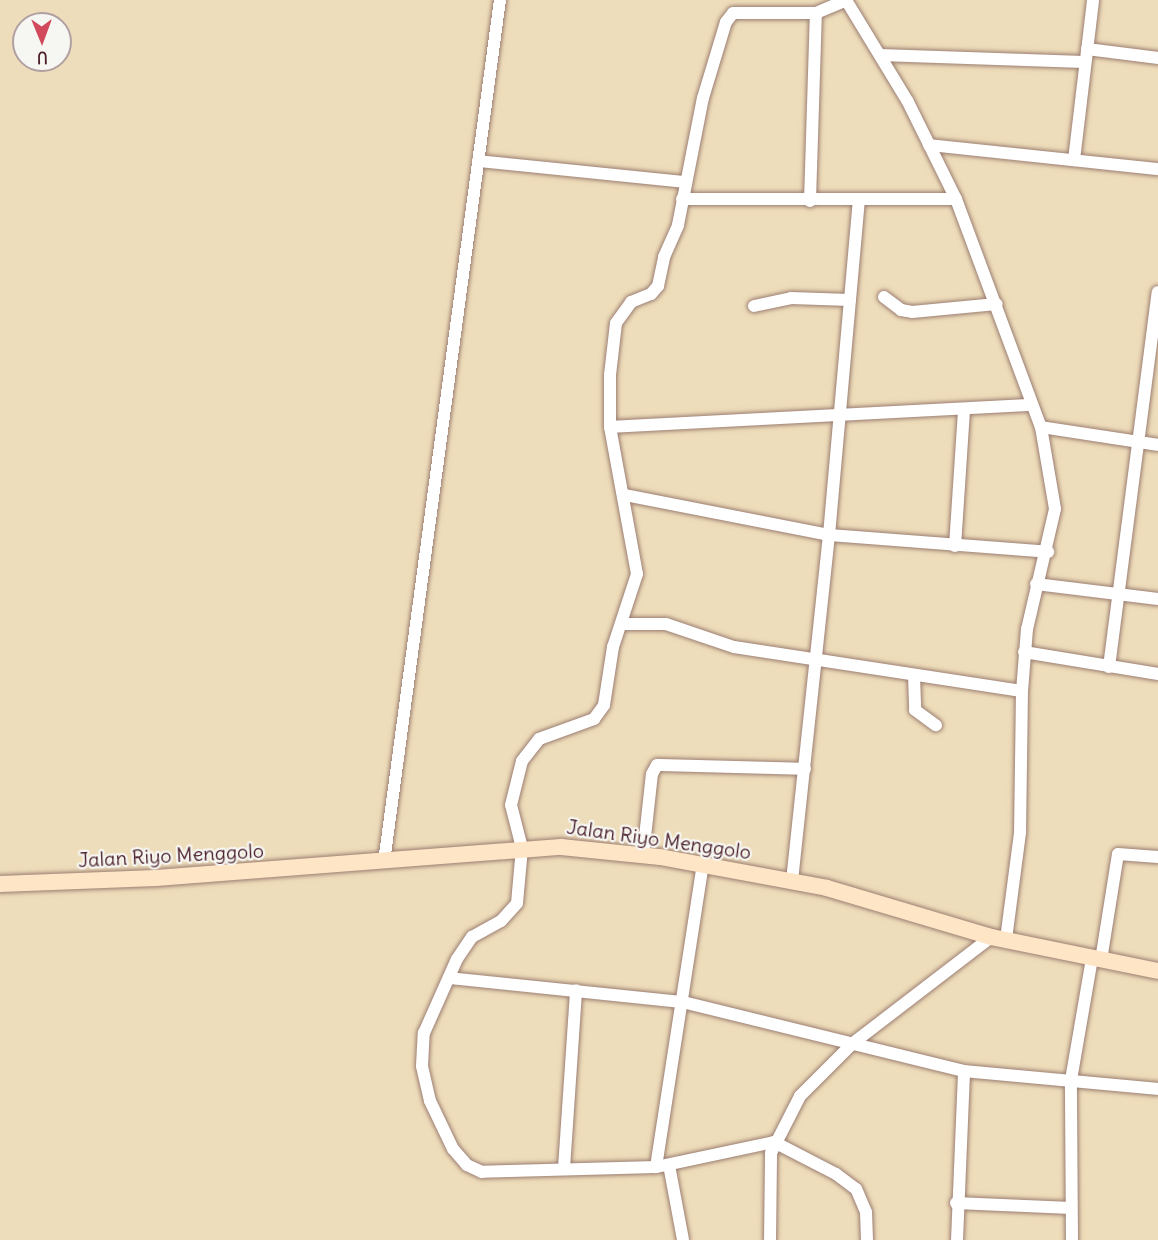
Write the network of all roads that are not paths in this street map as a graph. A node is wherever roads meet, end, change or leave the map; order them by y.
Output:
1 (500, 0) edge
2 (846, 0) edge
3 (1093, 0) edge
4 (816, 13) junction
5 (1087, 49) junction
6 (880, 55) junction
7 (1158, 58) edge
8 (1084, 62) junction
9 (929, 145) junction
10 (1074, 160) junction
11 (478, 161) junction
12 (1158, 170) edge
13 (685, 182) junction
14 (682, 199) junction
15 (956, 199) junction
16 (810, 201) junction
17 (859, 201) junction
18 (1158, 292) edge
19 (884, 297) dead end
20 (850, 300) junction
21 (997, 304) junction
22 (754, 306) dead end
23 (1031, 405) junction
24 (964, 409) junction
25 (841, 412) junction
26 (610, 427) junction
27 (1041, 427) junction
28 (1141, 441) junction
29 (1158, 445) edge
30 (625, 495) junction
31 (829, 535) junction
32 (955, 546) junction
33 (1048, 552) junction
34 (1036, 584) junction
35 (1121, 593) junction
36 (1158, 599) edge
37 (622, 624) junction
38 (1024, 652) junction
39 (815, 662) junction
40 (1109, 667) junction
41 (1158, 674) edge
42 (914, 675) junction
43 (1022, 691) junction
44 (936, 724) dead end
45 (805, 769) junction
46 (522, 848) junction
47 (643, 855) junction
48 (1158, 857) edge
49 (384, 862) junction
50 (703, 865) junction
51 (792, 881) junction
52 (0, 884) edge
53 (999, 939) junction
54 (1097, 959) junction
55 (1158, 971) edge
56 (449, 978) junction
57 (576, 990) junction
58 (683, 1002) junction
59 (853, 1043) junction
60 (964, 1071) junction
61 (1071, 1080) junction
62 (1158, 1089) edge
63 (777, 1143) junction
64 (662, 1166) junction
65 (564, 1168) junction
66 (956, 1203) junction
67 (1071, 1208) junction
68 (683, 1240) edge
69 (770, 1240) edge
70 (867, 1240) edge
71 (957, 1240) edge
72 (1072, 1240) edge

1 - 11 street
2 - 4 street
2 - 6 street
3 - 5 street
4 - 13 street
4 - 16 street
5 - 7 street
5 - 8 street
6 - 8 street
6 - 9 street
8 - 10 street
9 - 10 street
9 - 15 street
10 - 12 street
11 - 13 street
11 - 49 street
13 - 14 street
14 - 16 street
14 - 26 street
15 - 17 street
15 - 21 street
16 - 17 street
17 - 20 street
18 - 28 street
19 - 21 street
20 - 22 street
20 - 25 street
21 - 23 street
23 - 24 street
23 - 27 street
24 - 25 street
24 - 32 street
25 - 26 street
25 - 31 street
26 - 30 street
27 - 28 street
27 - 33 street
28 - 29 street
28 - 35 street
30 - 31 street
30 - 37 street
31 - 32 street
31 - 39 street
32 - 33 street
33 - 34 street
34 - 35 street
34 - 38 street
35 - 36 street
35 - 40 street
37 - 39 street
37 - 46 street
38 - 40 street
38 - 43 street
39 - 42 street
39 - 45 street
40 - 41 street
42 - 43 street
42 - 44 street
43 - 53 street
45 - 47 street
45 - 51 street
46 - 47 street, Jalan Riyo Menggolo
46 - 49 street, Jalan Riyo Menggolo
46 - 56 street
47 - 50 street, Jalan Riyo Menggolo
48 - 54 street
49 - 52 street, Jalan Riyo Menggolo
50 - 51 street, Jalan Riyo Menggolo
50 - 58 street
51 - 53 street, Jalan Riyo Menggolo
53 - 54 street, Jalan Riyo Menggolo
53 - 59 street
54 - 55 street, Jalan Riyo Menggolo
54 - 61 street
56 - 57 street
56 - 65 street
57 - 58 street
57 - 65 street
58 - 59 street
58 - 64 street
59 - 60 street
59 - 63 street
60 - 61 street
60 - 66 street
61 - 62 street
61 - 67 street
63 - 64 street
63 - 69 street
63 - 70 street
64 - 65 street
64 - 68 street
66 - 67 street
66 - 71 street
67 - 72 street

